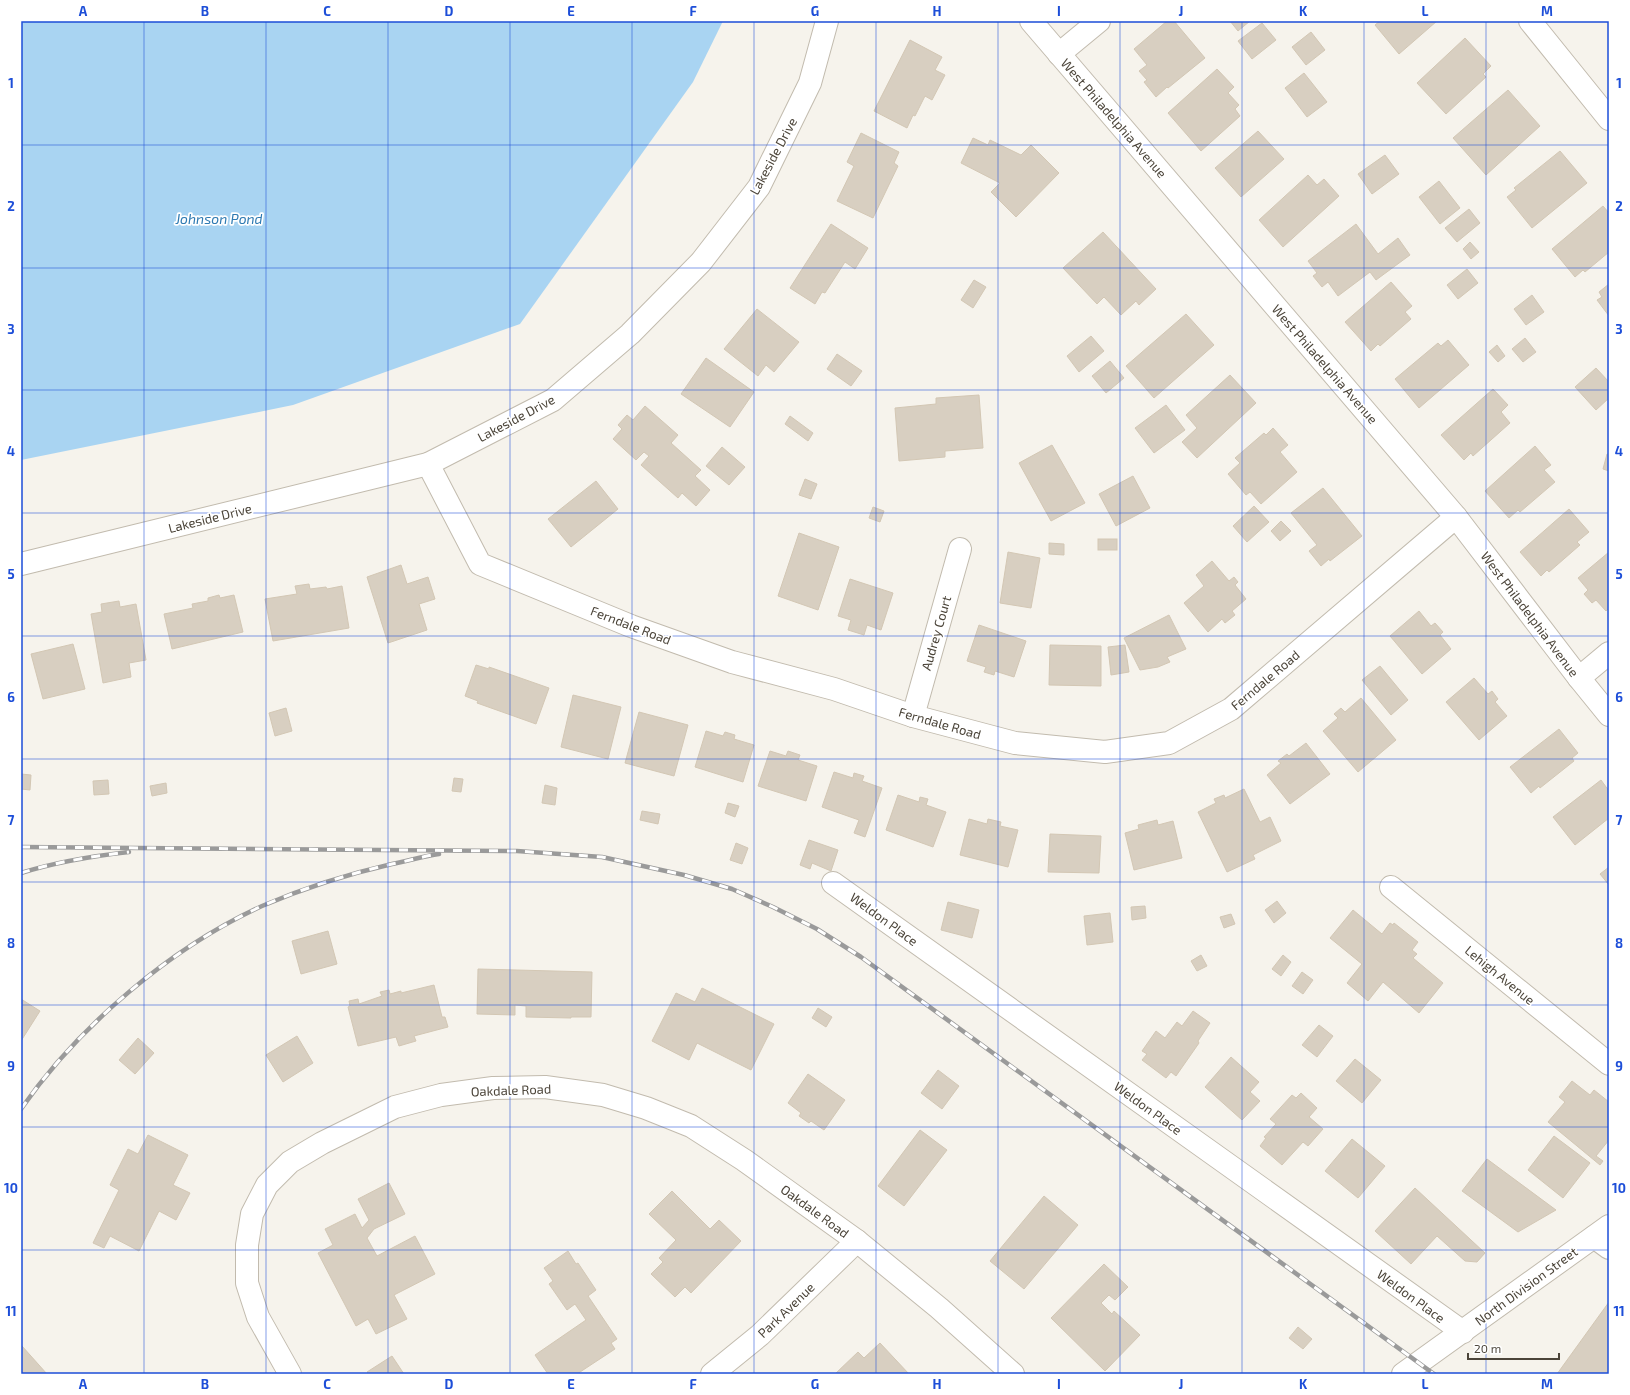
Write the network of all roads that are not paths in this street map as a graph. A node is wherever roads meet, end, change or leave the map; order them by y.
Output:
1 (827, 21) edge
2 (1031, 21) edge
3 (1099, 21) edge
4 (1530, 21) edge
5 (1059, 54) junction
6 (1609, 119) edge
7 (428, 464) junction
8 (1456, 517) junction
9 (960, 549) dead end
10 (21, 564) edge
11 (1609, 653) edge
12 (1579, 678) junction
13 (1609, 715) edge
14 (912, 716) junction
15 (833, 883) dead end
16 (1391, 887) dead end
17 (1609, 1064) edge
18 (1604, 1237) edge
19 (857, 1241) junction
20 (1463, 1332) junction
21 (290, 1374) edge
22 (712, 1374) edge
23 (1013, 1374) edge
24 (1403, 1374) edge

1 - 7 street, Lakeside Drive
2 - 5 street, West Philadelphia Avenue
3 - 5 street
4 - 6 street
5 - 8 street, West Philadelphia Avenue
7 - 10 street, Lakeside Drive
7 - 14 street, Ferndale Road
8 - 12 street, West Philadelphia Avenue
8 - 14 street, Ferndale Road
9 - 14 street, Audrey Court
11 - 12 street
12 - 13 street, West Philadelphia Avenue
15 - 20 street, Weldon Place
16 - 17 street, Lehigh Avenue
18 - 20 street, North Division Street
19 - 21 street, Oakdale Road
19 - 22 street, Park Avenue
19 - 23 street, Oakdale Road
20 - 24 street, North Division Street

